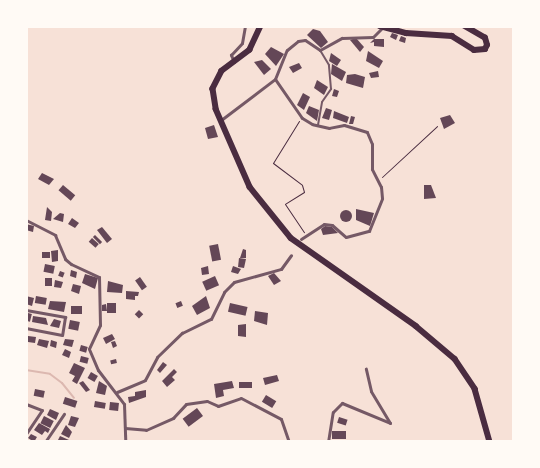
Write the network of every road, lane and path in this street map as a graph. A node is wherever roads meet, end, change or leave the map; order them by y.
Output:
1 (245, 26) edge
2 (260, 26) edge
3 (464, 26) edge
4 (381, 27) edge
5 (320, 50) junction
6 (234, 62) junction
7 (275, 79) junction
8 (302, 118) junction
9 (220, 120) junction
10 (318, 126) junction
11 (437, 126) dead end
12 (378, 181) junction
13 (26, 220) edge
14 (306, 234) junction
15 (301, 239) dead end
16 (291, 255) dead end
17 (26, 310) edge
18 (26, 328) edge
19 (366, 369) dead end
20 (117, 392) junction
21 (26, 404) edge
22 (64, 414) dead end
23 (125, 428) junction
24 (26, 434) edge
25 (45, 442) edge
26 (125, 442) edge
27 (289, 442) edge
28 (328, 442) edge
29 (490, 442) edge

1 - 6 street
2 - 6 main road
3 - 4 main road
4 - 5 street
5 - 7 street
5 - 10 lane
6 - 9 main road
7 - 8 street
7 - 9 street
8 - 10 street
8 - 14 path
9 - 29 main road
10 - 12 street
11 - 12 path
12 - 14 street
13 - 20 street
14 - 15 street
16 - 20 street
17 - 18 street
19 - 28 street
20 - 23 street
21 - 24 street
22 - 25 street
23 - 26 street
23 - 27 street

